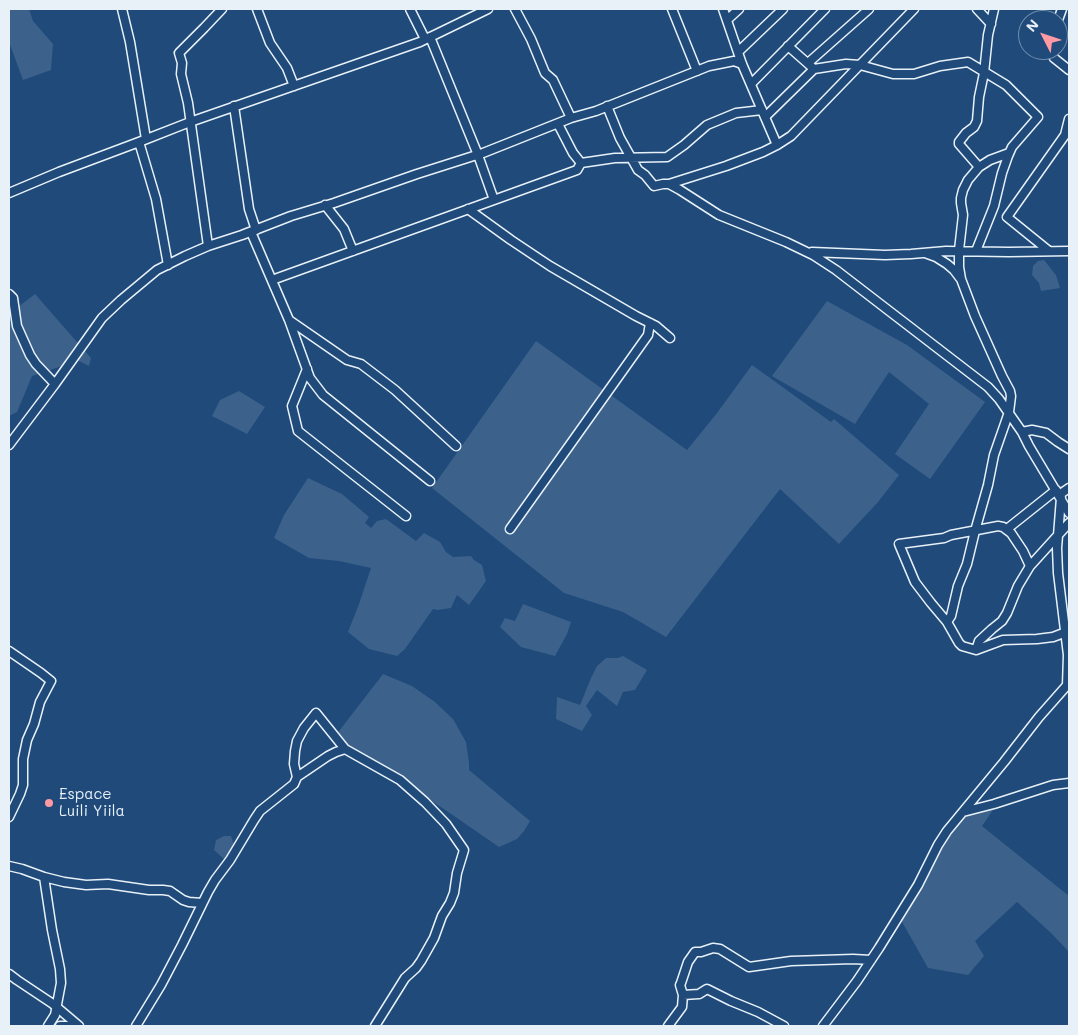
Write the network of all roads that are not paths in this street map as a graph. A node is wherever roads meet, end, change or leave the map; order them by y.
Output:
1 (122, 9) edge
2 (222, 9) edge
3 (257, 9) edge
4 (410, 9) edge
5 (488, 9) edge
6 (515, 9) edge
7 (672, 9) edge
8 (723, 9) edge
9 (739, 9) edge
10 (783, 9) edge
11 (825, 9) edge
12 (869, 9) edge
13 (914, 9) edge
14 (977, 9) edge
15 (994, 9) edge
16 (727, 20) junction
17 (991, 24) junction
18 (428, 38) junction
19 (788, 46) junction
20 (738, 52) junction
21 (1056, 60) edge
22 (742, 64) junction
23 (860, 65) junction
24 (811, 66) junction
25 (1069, 70) edge
26 (697, 71) junction
27 (984, 73) junction
28 (751, 84) junction
29 (294, 86) junction
30 (234, 106) junction
31 (607, 106) junction
32 (763, 113) junction
33 (571, 118) junction
34 (1069, 119) edge
35 (190, 122) junction
36 (558, 124) junction
37 (143, 141) junction
38 (777, 145) junction
39 (1009, 153) junction
40 (478, 155) junction
41 (631, 158) junction
42 (581, 163) junction
43 (979, 167) junction
44 (669, 184) junction
45 (9, 193) edge
46 (494, 200) junction
47 (325, 206) junction
48 (994, 206) junction
49 (468, 209) junction
50 (1007, 217) junction
51 (253, 231) junction
52 (208, 246) junction
53 (959, 250) junction
54 (976, 250) junction
55 (353, 251) junction
56 (1049, 251) junction
57 (1069, 251) edge
58 (808, 252) junction
59 (924, 253) junction
60 (168, 265) junction
61 (961, 279) junction
62 (272, 280) junction
63 (9, 294) edge
64 (289, 320) junction
65 (650, 323) junction
66 (670, 338) dead end
67 (307, 369) junction
68 (55, 384) junction
69 (1008, 412) junction
70 (1022, 432) junction
71 (9, 444) edge
72 (456, 446) dead end
73 (1069, 449) edge
74 (430, 481) dead end
75 (1069, 488) edge
76 (1059, 494) junction
77 (1069, 513) edge
78 (406, 516) dead end
79 (1069, 523) edge
80 (510, 529) dead end
81 (1007, 529) junction
82 (975, 531) junction
83 (1058, 537) junction
84 (1030, 566) junction
85 (948, 622) junction
86 (1067, 632) edge
87 (976, 650) junction
88 (9, 651) edge
89 (1068, 685) edge
90 (345, 749) junction
91 (297, 777) junction
92 (1069, 783) edge
93 (962, 812) junction
94 (9, 817) edge
95 (9, 866) edge
96 (44, 876) junction
97 (202, 903) junction
98 (871, 960) junction
99 (9, 974) edge
100 (683, 995) junction
101 (57, 1007) junction
102 (669, 1025) edge
103 (48, 1026) edge
104 (60, 1026) edge
105 (73, 1026) edge
106 (79, 1026) edge
107 (136, 1026) edge
108 (375, 1026) edge
109 (660, 1026) edge
110 (784, 1026) edge
111 (823, 1026) edge

1 - 37 street
2 - 35 street
3 - 29 street
4 - 18 street
5 - 18 street
6 - 33 street
7 - 26 street
8 - 16 street
9 - 16 street
10 - 20 street
11 - 19 street
12 - 24 street
13 - 23 street
14 - 17 street
15 - 17 street
16 - 20 street
17 - 27 street
18 - 29 street
18 - 40 street
19 - 24 street
19 - 28 street
20 - 22 street
21 - 25 street
22 - 26 street
22 - 28 street
23 - 24 street
23 - 27 street
23 - 38 street
24 - 32 street
26 - 31 street
27 - 39 street
27 - 43 street
28 - 32 street
29 - 30 street
30 - 35 street
30 - 51 street
31 - 33 street
31 - 41 street
32 - 38 street
32 - 41 street
33 - 36 street
34 - 50 street
35 - 37 street
35 - 52 street
36 - 40 street
36 - 42 street
37 - 45 street
37 - 60 street
38 - 44 street
39 - 43 street
39 - 48 street
40 - 46 street
40 - 47 street
41 - 42 street
41 - 44 street
42 - 46 street
43 - 53 street
44 - 58 street
46 - 49 street
47 - 51 street
47 - 55 street
48 - 50 street
48 - 54 street
49 - 55 street
49 - 65 street
50 - 56 street
51 - 52 street
51 - 62 street
52 - 60 street
53 - 54 street
53 - 59 street
53 - 61 street
54 - 56 street
55 - 62 street
56 - 57 street
58 - 59 street
58 - 69 street
59 - 61 street
60 - 68 street
61 - 69 street
62 - 64 street
63 - 68 street
64 - 67 street
64 - 72 street
65 - 66 street
65 - 80 street
67 - 74 street
67 - 78 street
68 - 71 street
69 - 70 street
69 - 82 street
70 - 73 street
70 - 76 street
75 - 76 street
76 - 77 street
76 - 81 street
76 - 83 street
79 - 83 street
81 - 82 street
81 - 84 street
82 - 85 street
82 - 85 street
83 - 84 street
83 - 86 street
84 - 87 street
85 - 87 street
86 - 87 street
86 - 89 street
88 - 94 street
89 - 93 street
90 - 91 street
90 - 91 street
90 - 108 street
91 - 97 street
92 - 93 street
93 - 98 street
95 - 96 street
96 - 97 street
96 - 101 street
97 - 107 street
98 - 100 street
98 - 111 street
99 - 101 street
100 - 102 street
100 - 110 street
101 - 103 street
101 - 106 street
102 - 109 street
104 - 105 street

